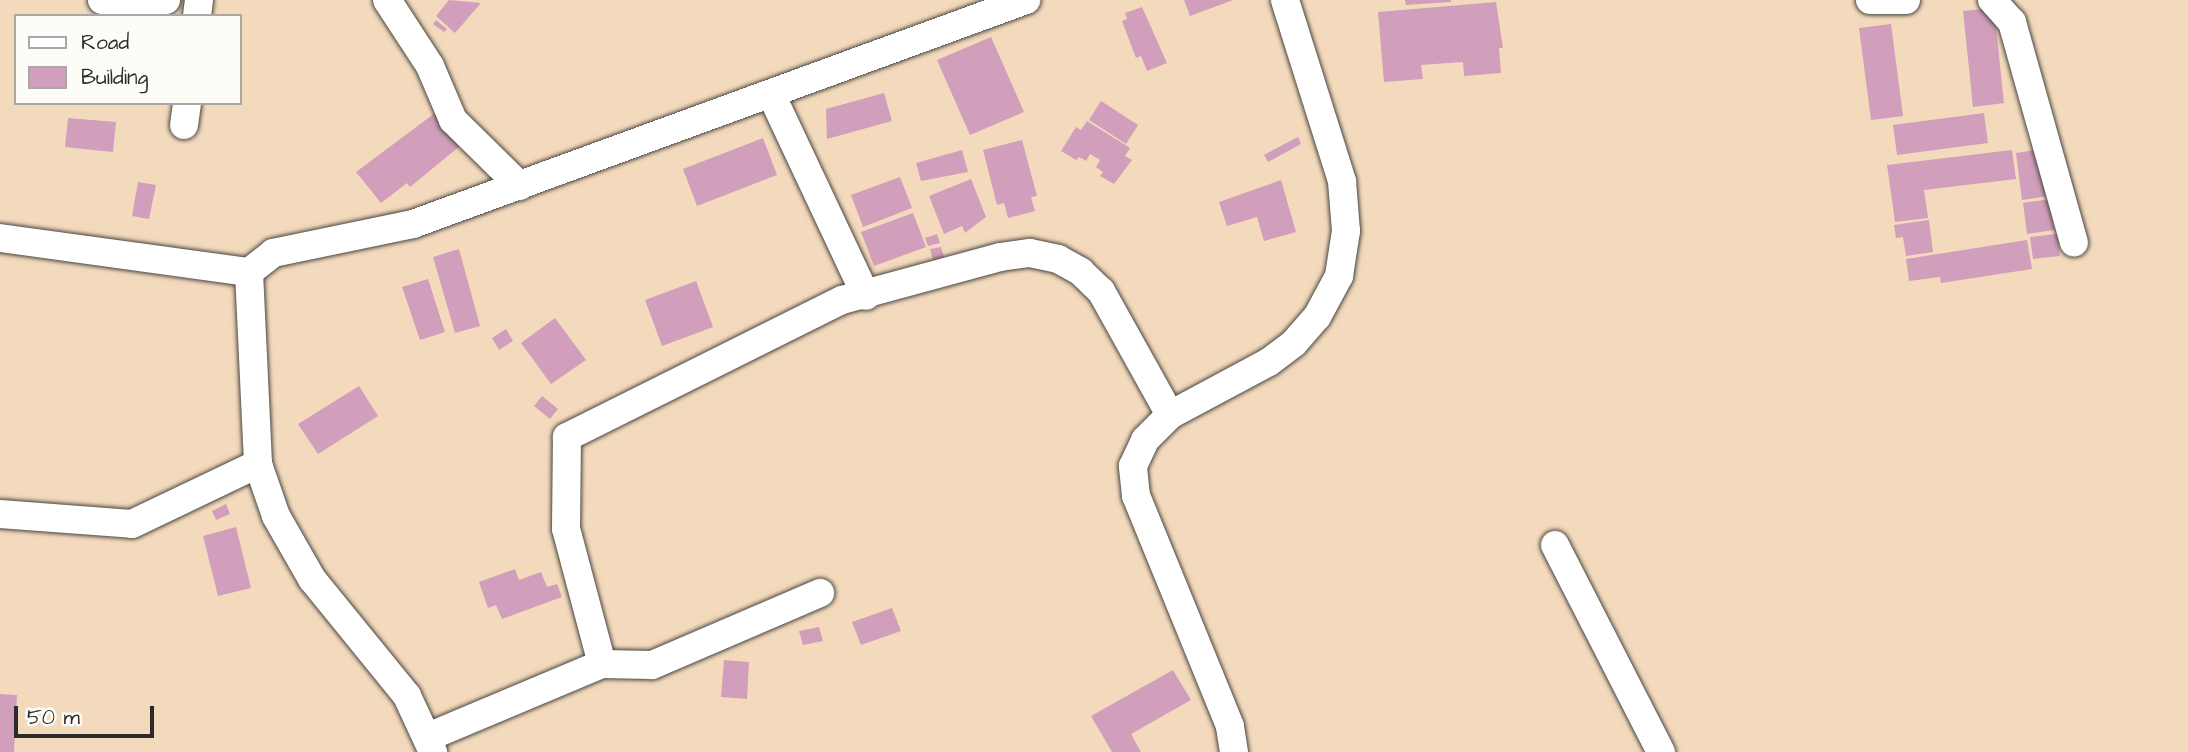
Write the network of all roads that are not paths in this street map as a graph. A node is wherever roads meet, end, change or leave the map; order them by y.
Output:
1 (102, 0) edge
2 (166, 0) edge
3 (387, 0) edge
4 (1026, 0) edge
5 (1285, 0) edge
6 (1870, 0) edge
7 (1906, 0) edge
8 (1992, 0) edge
9 (771, 94) junction
10 (520, 186) junction
11 (0, 238) edge
12 (2074, 242) dead end
13 (249, 272) junction
14 (866, 296) junction
15 (1170, 415) junction
16 (258, 464) junction
17 (0, 514) edge
18 (1555, 545) dead end
19 (820, 593) dead end
20 (602, 664) junction
21 (430, 745) edge
22 (1234, 752) edge
23 (1661, 752) edge

1 - 2 street
3 - 10 street
4 - 9 street
5 - 15 street
6 - 7 street
8 - 12 street
9 - 10 street
9 - 14 street
10 - 13 street
11 - 13 street
13 - 16 street
14 - 15 street
14 - 20 street
15 - 22 street
16 - 17 street
16 - 21 street
18 - 23 street
19 - 20 street
20 - 21 street

